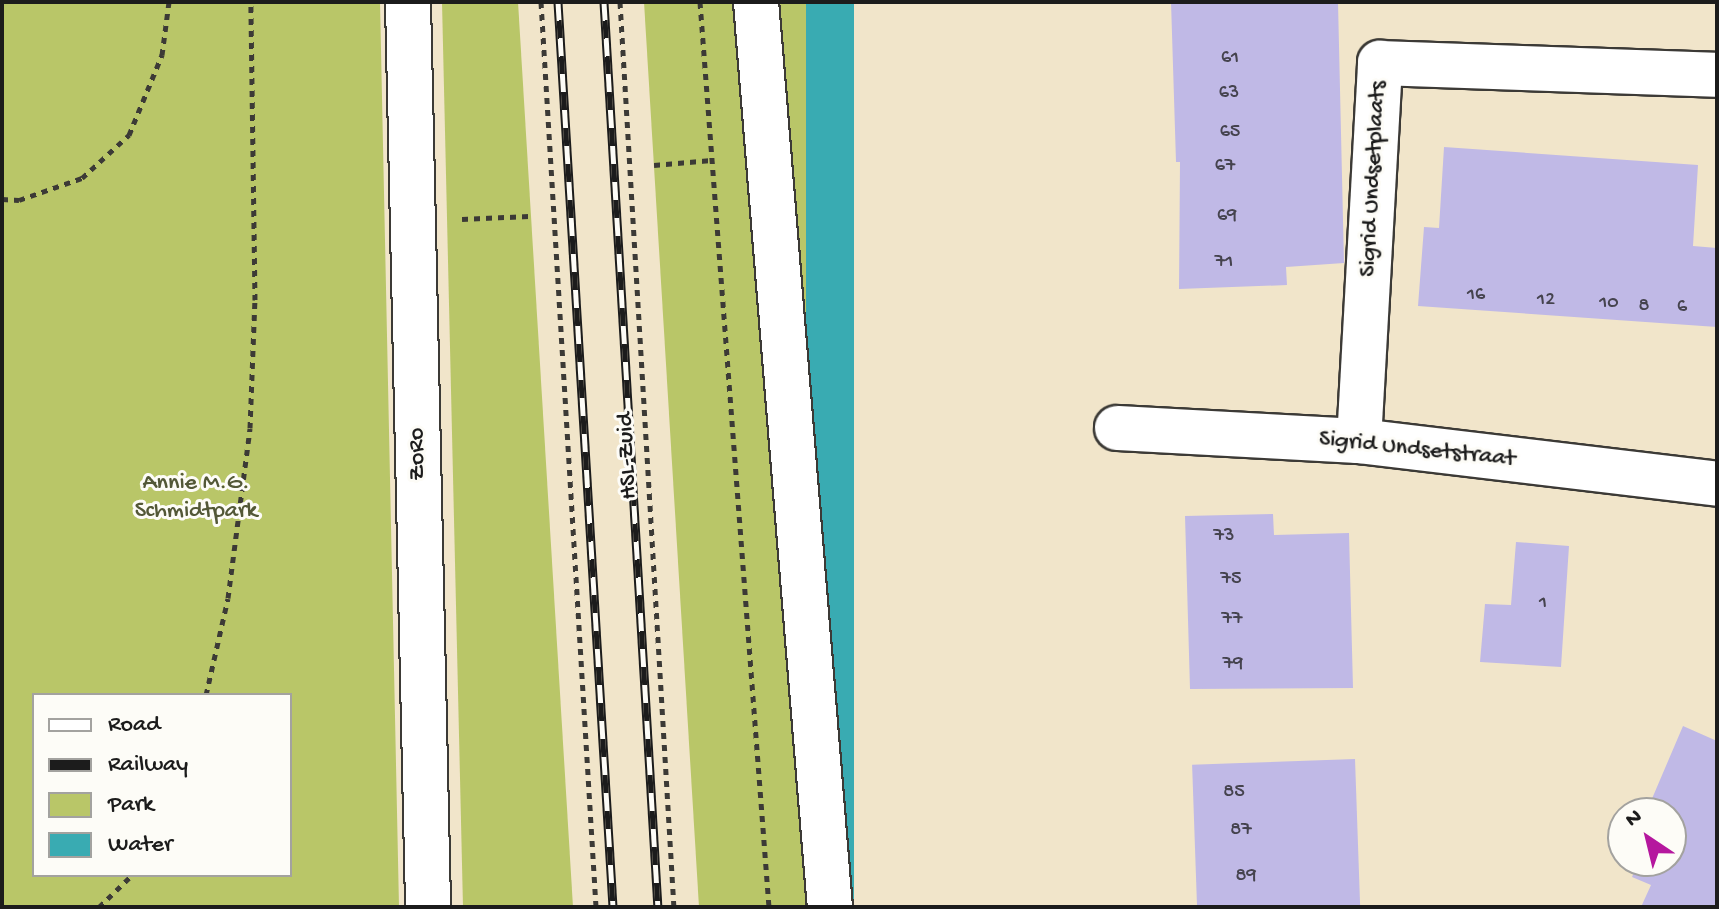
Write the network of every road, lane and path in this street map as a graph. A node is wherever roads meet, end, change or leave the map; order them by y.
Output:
1 (169, 2) edge
2 (251, 2) edge
3 (408, 2) edge
4 (541, 2) edge
5 (620, 2) edge
6 (700, 2) edge
7 (756, 2) edge
8 (1717, 75) edge
9 (695, 161) dead end
10 (654, 165) dead end
11 (2, 199) edge
12 (529, 216) dead end
13 (485, 218) dead end
14 (1117, 428) dead end
15 (1359, 441) junction
16 (1717, 484) edge
17 (206, 693) edge
18 (130, 877) edge
19 (99, 907) edge
20 (428, 907) edge
21 (596, 907) edge
22 (674, 907) edge
23 (769, 907) edge
24 (830, 907) edge

1 - 11 path
2 - 17 path
3 - 20 street, ZoRo
4 - 21 path
5 - 22 path, HSL-Zuid
6 - 23 path
7 - 24 street
8 - 15 street, Sigrid Undsetplaats
9 - 10 path
12 - 13 path
14 - 15 street, Sigrid Undsetstraat
15 - 16 street, Sigrid Undsetstraat
18 - 19 path

